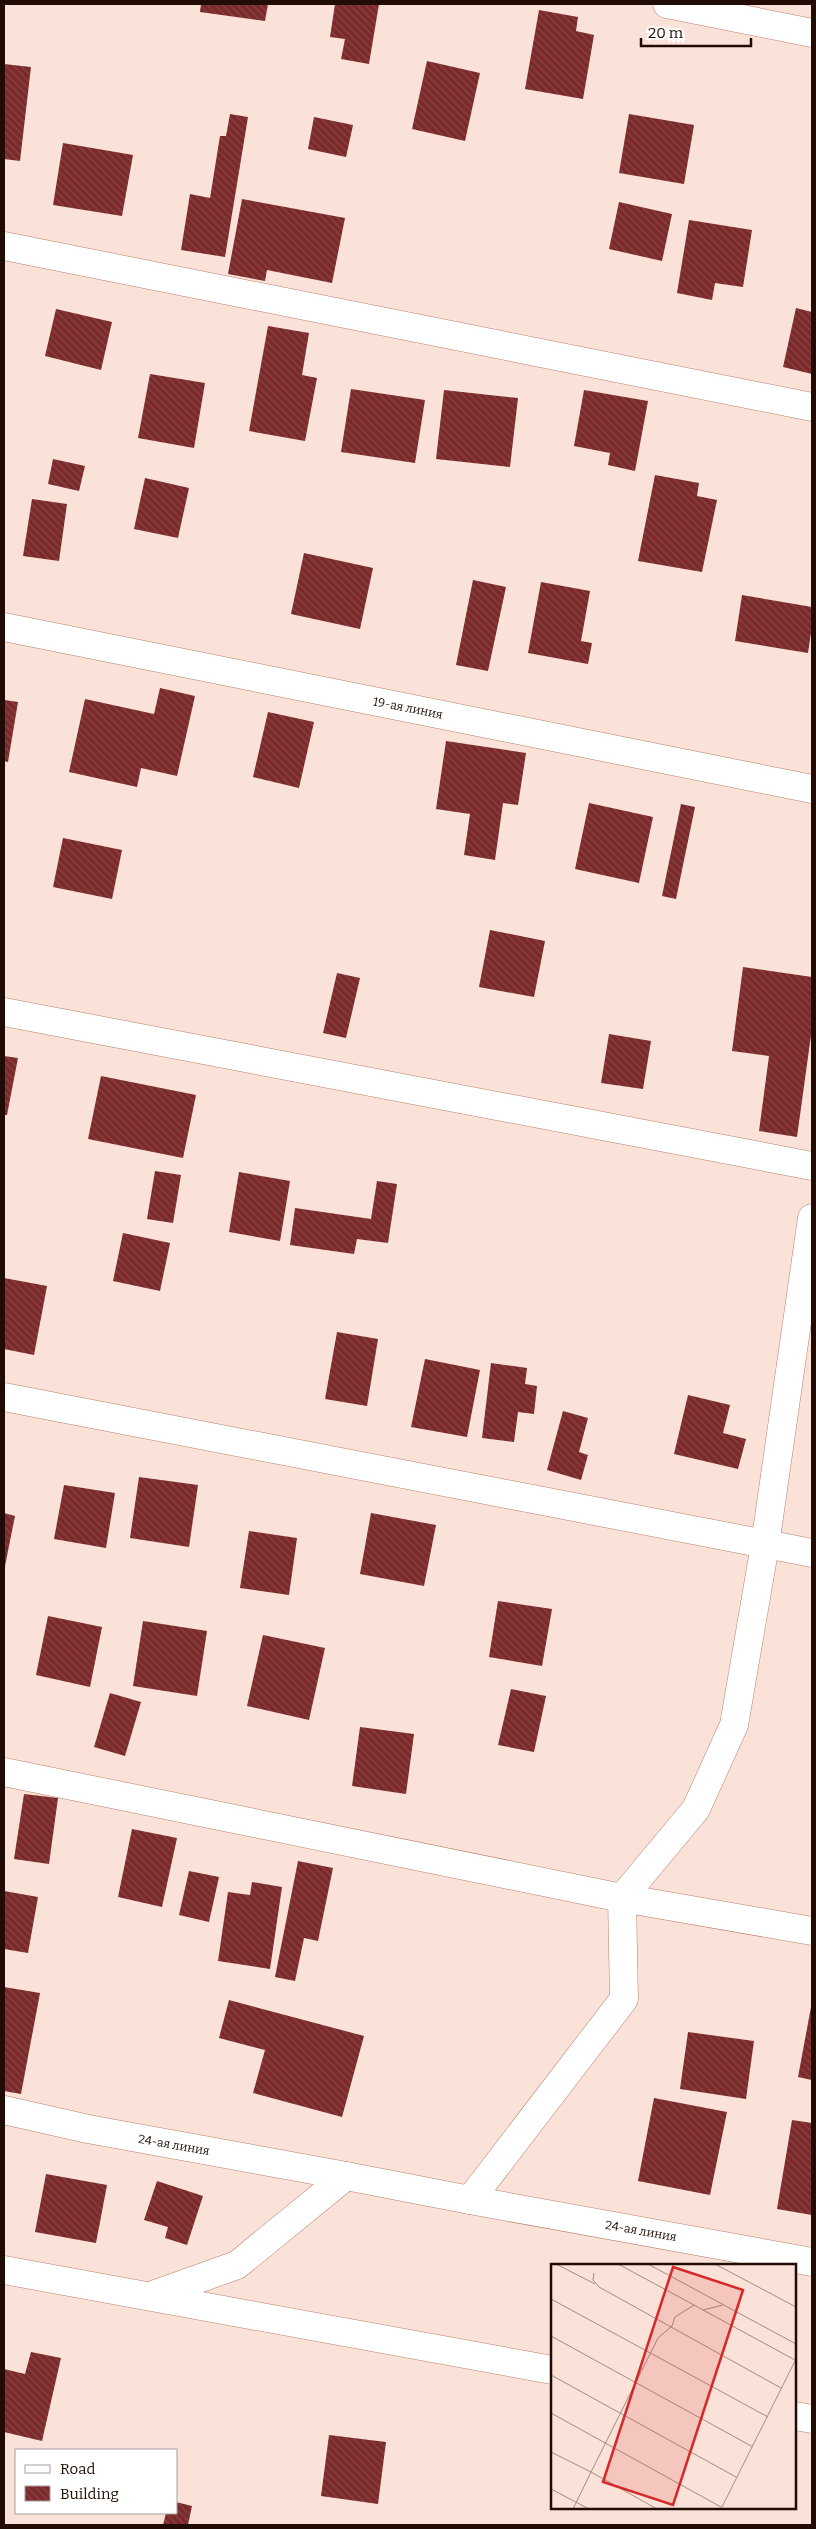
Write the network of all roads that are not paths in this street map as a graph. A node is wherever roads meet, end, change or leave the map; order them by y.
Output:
1 (667, 4) edge
2 (812, 33) edge
3 (4, 246) edge
4 (812, 407) edge
5 (4, 627) edge
6 (812, 789) edge
7 (4, 1012) edge
8 (812, 1166) edge
9 (812, 1218) edge
10 (4, 1397) edge
11 (765, 1545) junction
12 (812, 1553) edge
13 (4, 1772) edge
14 (622, 1898) junction
15 (812, 1931) edge
16 (4, 2110) edge
17 (346, 2176) junction
18 (470, 2200) junction
19 (812, 2262) edge
20 (4, 2270) edge
21 (152, 2295) junction
22 (551, 2370) edge
23 (796, 2416) edge
24 (812, 2419) edge

1 - 2 street
3 - 4 street
5 - 6 street, 19-ая линия
7 - 8 street
9 - 11 street
10 - 11 street
11 - 12 street
11 - 14 street
13 - 14 street
14 - 15 street
14 - 18 street
16 - 17 street, 24-ая линия
17 - 18 street, 24-ая линия
17 - 21 street
18 - 19 street, 24-ая линия
20 - 21 street
21 - 22 street
23 - 24 street

